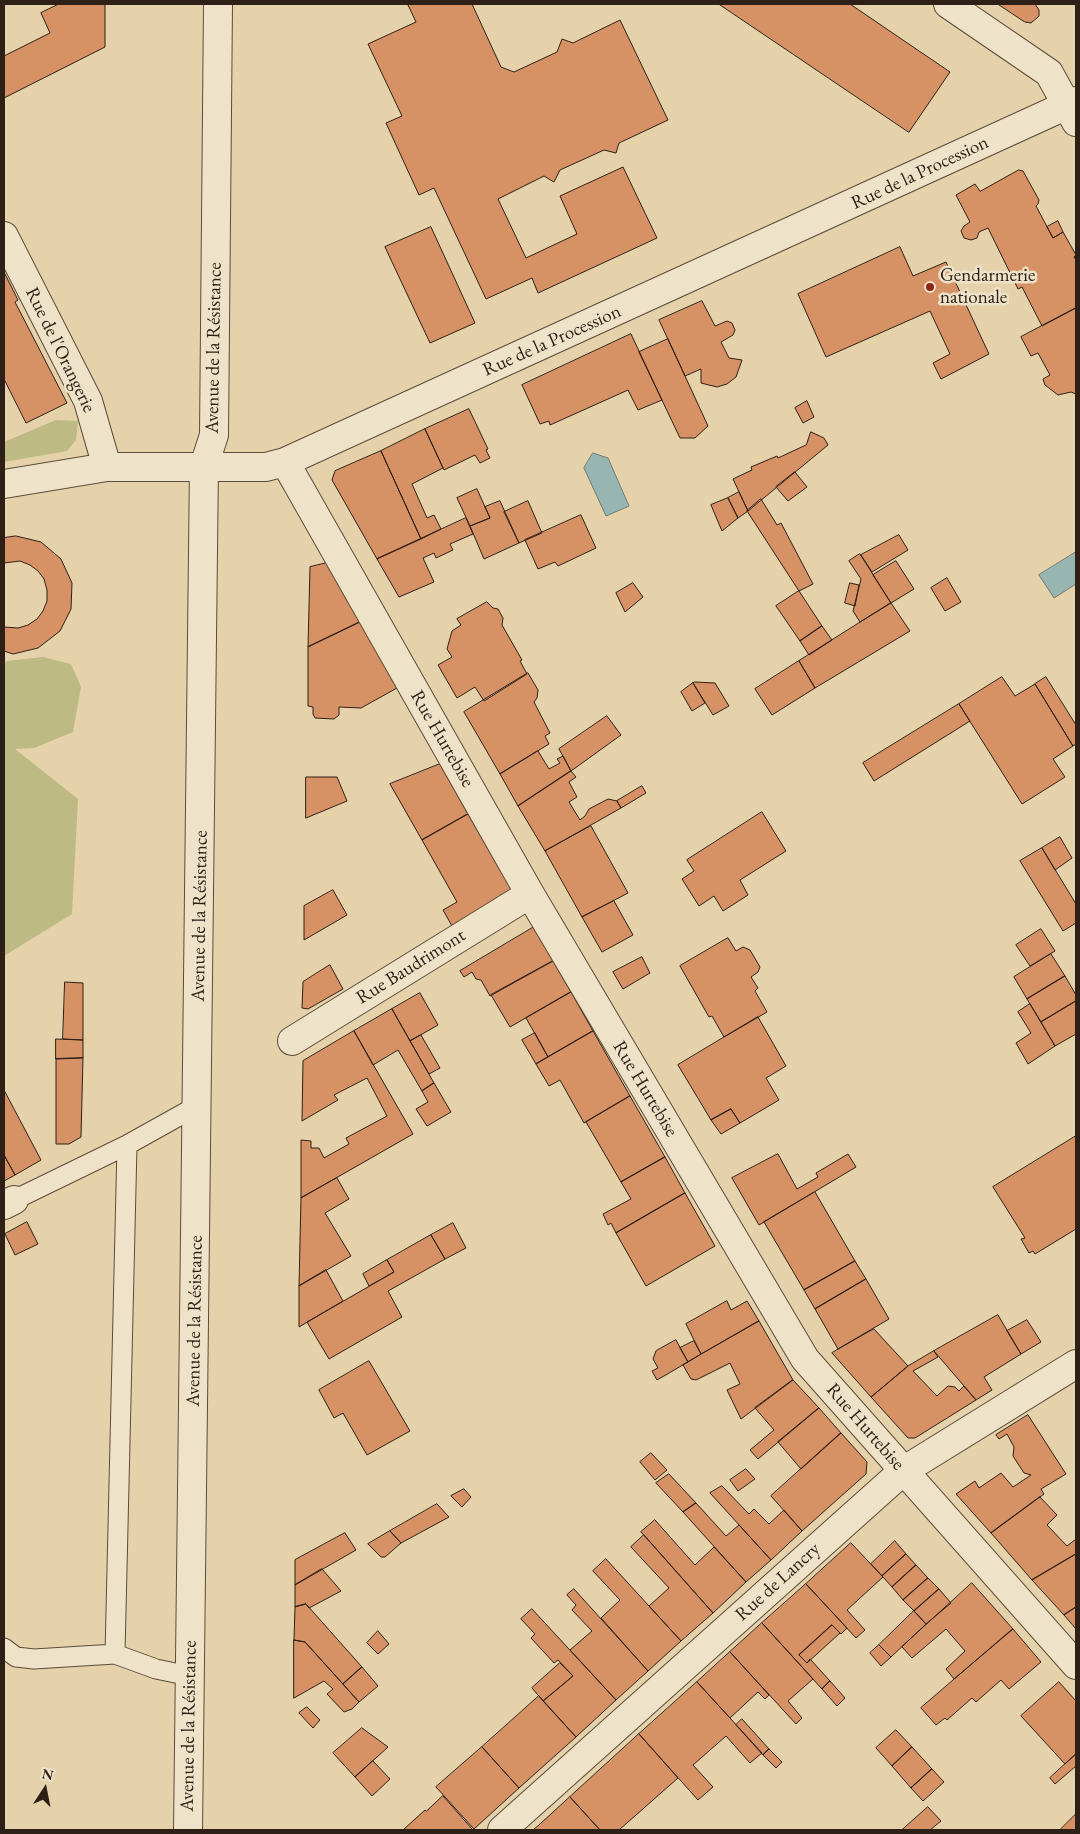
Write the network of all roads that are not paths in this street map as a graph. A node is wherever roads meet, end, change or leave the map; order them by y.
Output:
1 (218, 4) edge
2 (948, 4) edge
3 (1073, 110) edge
4 (4, 236) edge
5 (285, 462) junction
6 (107, 466) junction
7 (204, 466) junction
8 (4, 484) edge
9 (530, 894) junction
10 (292, 1041) dead end
11 (197, 1106) junction
12 (127, 1145) junction
13 (9, 1202) edge
14 (1076, 1364) edge
15 (903, 1471) junction
16 (4, 1648) edge
17 (115, 1654) junction
18 (1076, 1665) edge
19 (190, 1676) junction
20 (188, 1830) edge
21 (502, 1830) edge

1 - 7 street, Avenue de la Résistance
2 - 3 street
3 - 5 street, Rue de la Procession
4 - 6 street, Rue de l'Orangerie
5 - 7 street, Rue de la Procession
5 - 9 street, Rue Hurtebise
6 - 7 street, Rue de la Procession
6 - 8 street, Rue de la Procession
7 - 11 street, Avenue de la Résistance
9 - 10 street, Rue Baudrimont
9 - 15 street, Rue Hurtebise
11 - 12 lane
11 - 19 street, Avenue de la Résistance
12 - 13 lane
12 - 17 lane
14 - 15 street, Rue de Lancry
15 - 18 street, Rue Hurtebise
15 - 21 street, Rue de Lancry
16 - 17 lane
17 - 19 lane
19 - 20 street, Avenue de la Résistance

